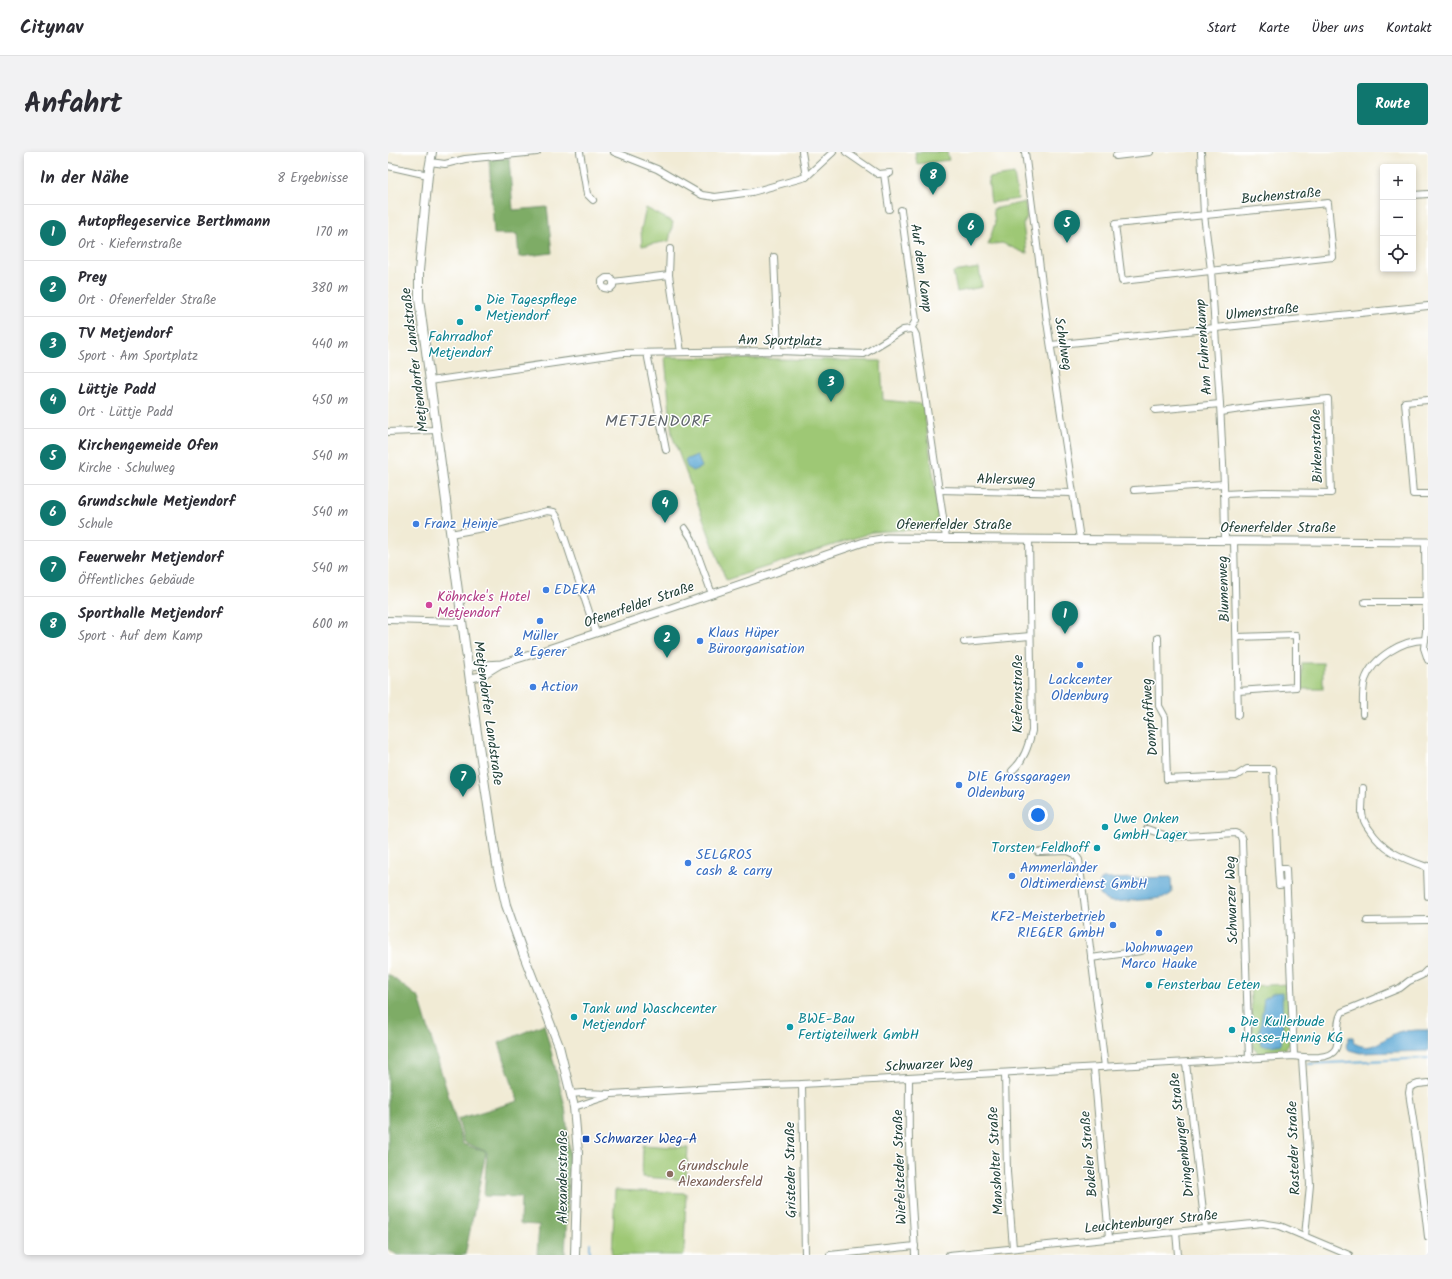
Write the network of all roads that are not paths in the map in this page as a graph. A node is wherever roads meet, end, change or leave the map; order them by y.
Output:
1 (432, 152) edge
2 (537, 152) edge
3 (580, 152) edge
4 (614, 152) edge
5 (802, 152) edge
6 (833, 152) edge
7 (846, 152) edge
8 (1026, 152) edge
9 (1150, 152) edge
10 (1201, 152) edge
11 (621, 153) edge
12 (1116, 156) dead end
13 (430, 162) junction
14 (388, 166) edge
15 (428, 174) junction
16 (806, 177) junction
17 (1428, 194) edge
18 (1416, 195) edge
19 (593, 200) dead end
20 (889, 209) dead end
21 (901, 210) dead end
22 (1204, 215) junction
23 (670, 249) dead end
24 (774, 257) dead end
25 (1211, 270) junction
26 (669, 275) junction
27 (613, 282) dead end
28 (1428, 306) edge
29 (911, 329) junction
30 (1215, 329) junction
31 (1051, 345) junction
32 (778, 351) junction
33 (681, 352) junction
34 (647, 353) junction
35 (430, 381) junction
36 (1428, 400) edge
37 (1220, 404) junction
38 (1155, 410) dead end
39 (1221, 412) junction
40 (436, 430) junction
41 (388, 432) edge
42 (666, 450) dead end
43 (1224, 484) junction
44 (939, 490) junction
45 (1134, 490) dead end
46 (1072, 493) junction
47 (1224, 494) junction
48 (1428, 494) edge
49 (685, 528) dead end
50 (450, 534) junction
51 (946, 538) junction
52 (1029, 539) junction
53 (1080, 539) junction
54 (1225, 541) junction
55 (1234, 541) junction
56 (1426, 542) edge
57 (712, 594) junction
58 (1365, 602) dead end
59 (1426, 602) junction
60 (1427, 615) edge
61 (388, 620) edge
62 (462, 622) junction
63 (596, 633) junction
64 (1030, 636) junction
65 (1237, 637) junction
66 (1158, 638) dead end
67 (1425, 640) junction
68 (964, 642) dead end
69 (1428, 660) edge
70 (501, 664) junction
71 (469, 666) junction
72 (471, 678) junction
73 (1238, 691) junction
74 (1363, 714) dead end
75 (1238, 715) dead end
76 (1012, 771) dead end
77 (1363, 788) dead end
78 (1147, 829) dead end
79 (1038, 852) dead end
80 (1427, 866) edge
81 (1428, 896) edge
82 (1428, 920) edge
83 (1367, 921) dead end
84 (1141, 951) dead end
85 (1091, 958) junction
86 (1428, 969) edge
87 (1294, 1056) junction
88 (1302, 1058) junction
89 (1249, 1059) junction
90 (1186, 1063) junction
91 (1104, 1067) junction
92 (1094, 1068) junction
93 (1005, 1073) junction
94 (909, 1078) junction
95 (1428, 1083) edge
96 (802, 1084) junction
97 (611, 1094) junction
98 (573, 1101) junction
99 (1205, 1228) junction
100 (1176, 1232) junction
101 (1304, 1236) junction
102 (1428, 1237) edge
103 (1109, 1238) junction
104 (915, 1246) junction
105 (1328, 1247) junction
106 (1013, 1248) junction
107 (575, 1255) edge
108 (805, 1255) edge
109 (830, 1255) edge
110 (915, 1255) edge
111 (949, 1255) edge
112 (1178, 1255) edge
113 (1329, 1255) edge
114 (1349, 1255) edge

1 - 13 main road, Metjendorfer Landstraße
2 - 13 street
3 - 19 street
4 - 11 street
5 - 16 street
6 - 16 street
7 - 20 street
8 - 31 street, Schulweg
9 - 12 street
10 - 22 street, Am Fuhrenkamp
11 - 16 street
13 - 15 main road, Metjendorfer Landstraße
14 - 15 street
15 - 35 main road, Metjendorfer Landstraße
17 - 18 street
21 - 29 street, Auf dem Kamp
22 - 25 street, Am Fuhrenkamp
22 - 25 street
22 - 25 street, Buchenstraße
23 - 26 street
24 - 32 street
25 - 30 street, Am Fuhrenkamp
26 - 27 street
26 - 33 street
28 - 30 street, Ulmenstraße
29 - 32 street, Am Sportplatz
29 - 44 street
30 - 31 street, Ulmenstraße
30 - 37 street, Am Fuhrenkamp
31 - 46 street, Schulweg
32 - 33 street, Am Sportplatz
33 - 34 street, Am Sportplatz
34 - 35 street, Am Sportplatz
34 - 42 street
35 - 40 main road, Metjendorfer Landstraße
36 - 48 street
37 - 38 street
37 - 39 street, Am Fuhrenkamp
39 - 43 street, Am Fuhrenkamp
39 - 47 street, Birkenstraße
40 - 41 street
40 - 50 main road, Metjendorfer Landstraße
43 - 45 street
43 - 47 street, Am Fuhrenkamp
44 - 46 street, Ahlersweg
44 - 51 street
46 - 53 street, Schulweg
47 - 54 street, Am Fuhrenkamp
49 - 57 street
50 - 62 main road, Metjendorfer Landstraße
50 - 63 street
51 - 52 street, Ofenerfelder Straße
51 - 57 street, Ofenerfelder Straße
52 - 53 street, Ofenerfelder Straße
52 - 64 street, Kiefernstraße
53 - 54 street, Ofenerfelder Straße
54 - 55 street, Ofenerfelder Straße
55 - 56 street, Ofenerfelder Straße
55 - 65 street, Blumenweg
56 - 59 street
57 - 63 street, Ofenerfelder Straße
58 - 59 street
59 - 60 street
60 - 67 street
61 - 62 street
62 - 71 main road, Metjendorfer Landstraße
63 - 70 street, Ofenerfelder Straße
64 - 68 street, Kiefernstraße
64 - 76 street, Kiefernstraße
65 - 73 street, Blumenweg
65 - 73 street, Blumenweg
66 - 87 street, Dompfaffweg
67 - 69 street
67 - 74 street
70 - 71 street, Ofenerfelder Straße
70 - 72 street, Ofenerfelder Straße
71 - 72 main road, Metjendorfer Landstraße
72 - 98 main road, Metjendorfer Landstraße
73 - 75 street, Blumenweg
77 - 80 street
78 - 89 street, Schwarzer Weg
79 - 85 street
80 - 81 street
82 - 83 street
84 - 85 street
85 - 91 street
86 - 88 street, Schwarzer Weg
87 - 88 street, Schwarzer Weg
87 - 89 street, Schwarzer Weg
88 - 101 street, Rasteder Straße
89 - 90 street, Schwarzer Weg
90 - 91 street, Schwarzer Weg
90 - 99 street, Dringenburger Straße
91 - 92 street, Schwarzer Weg
92 - 93 street, Schwarzer Weg
92 - 103 street, Bokeler Straße
93 - 94 street, Schwarzer Weg
93 - 106 street, Mansholter Straße
94 - 96 street, Schwarzer Weg
94 - 104 street, Wiefelsteder Straße
95 - 102 street
96 - 97 street, Schwarzer Weg
96 - 108 street, Gristeder Straße
97 - 98 street, Schwarzer Weg
97 - 98 street, Schwarzer Weg
98 - 107 main road, Alexanderstraße
99 - 100 street, Leuchtenburger Straße
99 - 101 street, Leuchtenburger Straße
100 - 103 street, Leuchtenburger Straße
100 - 112 street
101 - 105 street, Leuchtenburger Straße
103 - 106 street, Leuchtenburger Straße
104 - 109 street
104 - 110 street, Wiefelsteder Straße
105 - 113 street
105 - 114 street, Leuchtenburger Straße
106 - 111 street, Leuchtenburger Straße

